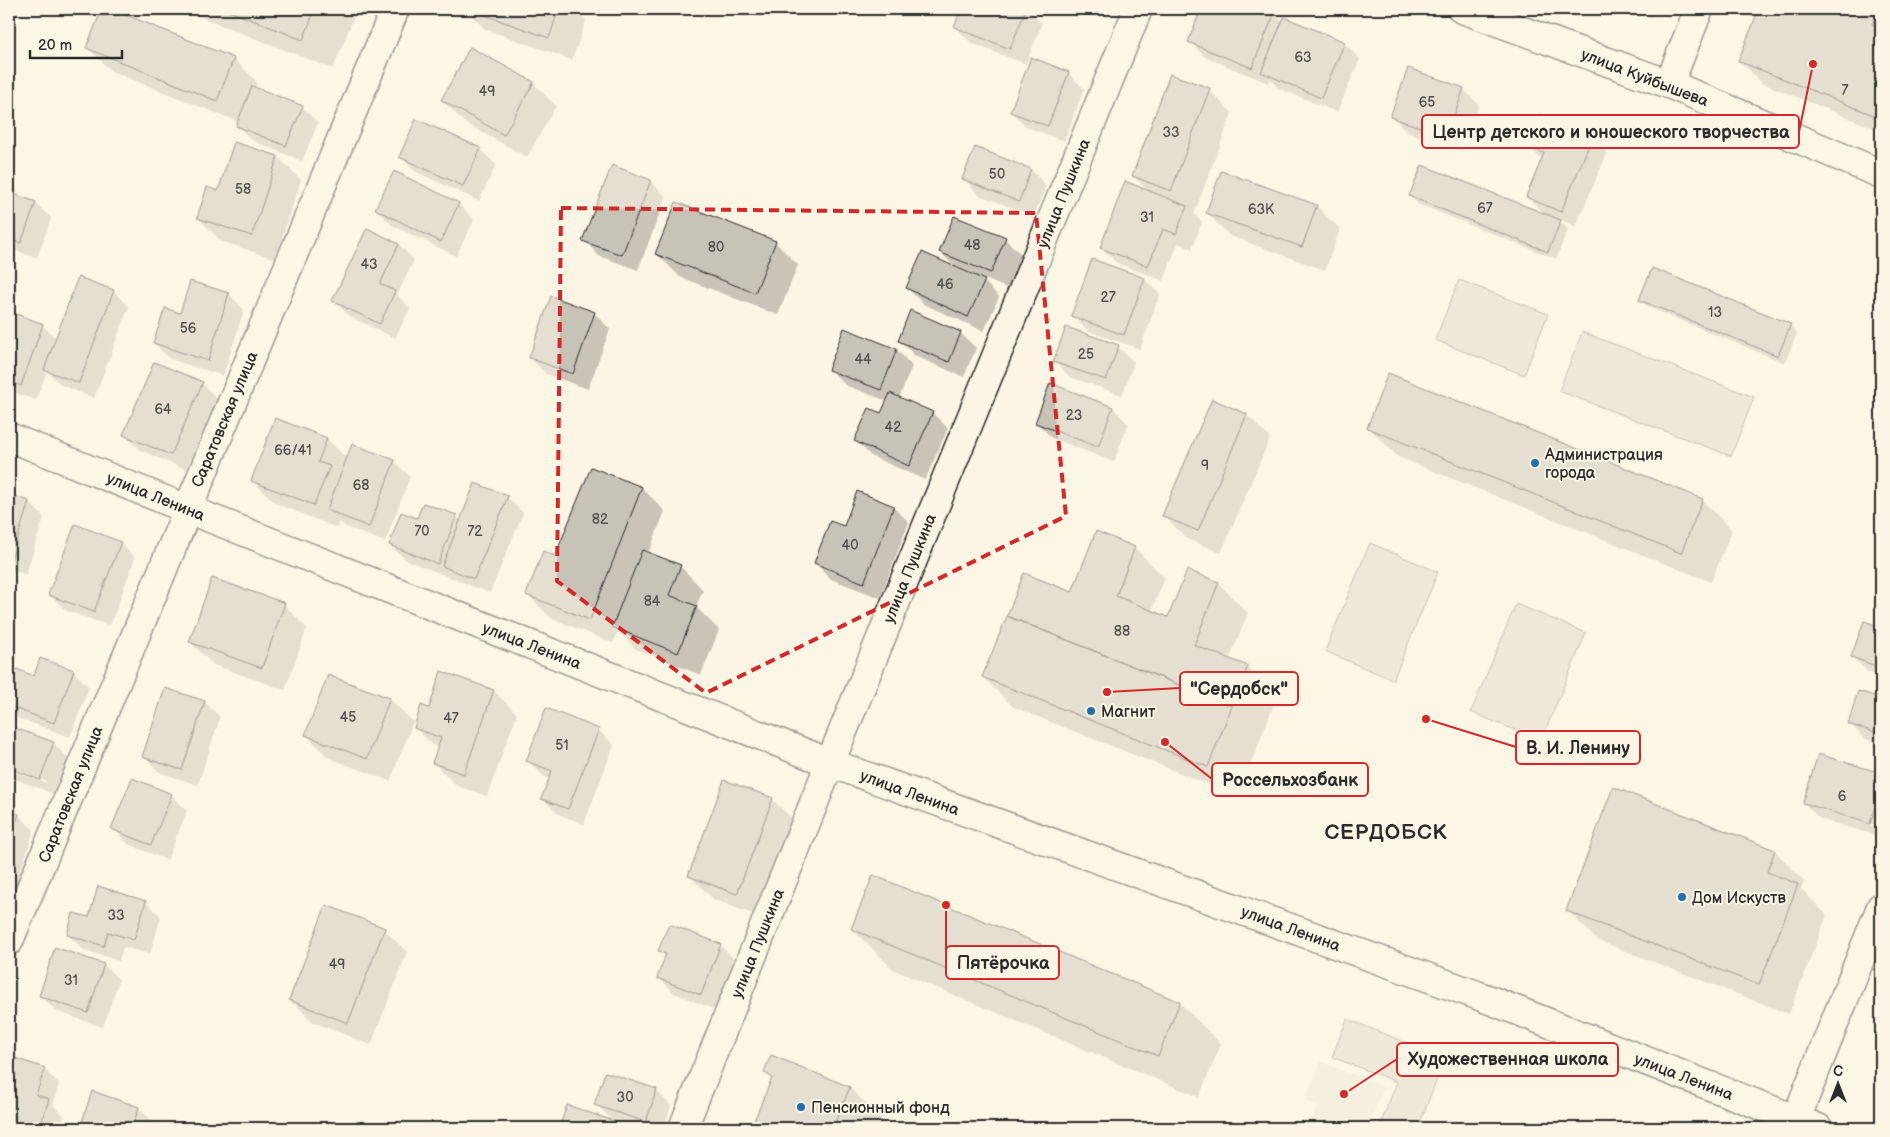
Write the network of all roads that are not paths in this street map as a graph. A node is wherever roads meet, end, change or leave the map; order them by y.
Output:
1 (395, 9) edge
2 (1138, 9) edge
3 (1462, 9) edge
4 (1699, 9) edge
5 (1669, 84) junction
6 (1881, 174) edge
7 (9, 436) edge
8 (187, 509) junction
9 (830, 763) junction
10 (1881, 907) edge
11 (9, 941) edge
12 (1807, 1124) edge
13 (683, 1128) edge

1 - 8 street, Саратовская улица
2 - 9 street, улица Пушкина
3 - 5 street, улица Куйбышева
4 - 5 street
5 - 6 street, улица Куйбышева
7 - 8 street, улица Ленина
8 - 9 street, улица Ленина
8 - 11 street, Саратовская улица
9 - 12 street, улица Ленина
9 - 13 street, улица Пушкина
10 - 12 street

